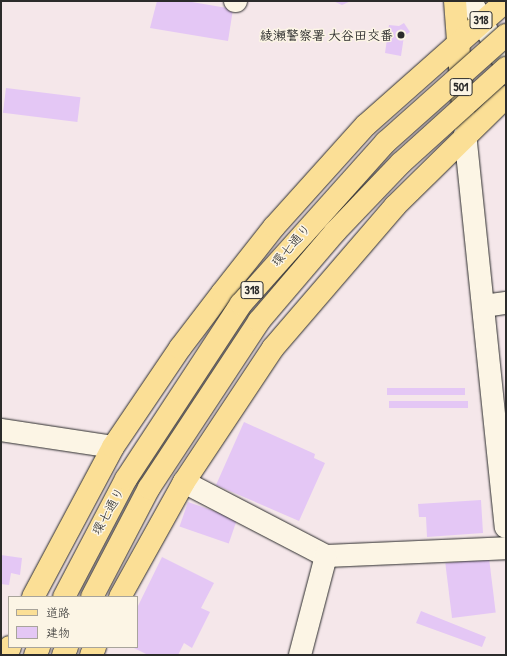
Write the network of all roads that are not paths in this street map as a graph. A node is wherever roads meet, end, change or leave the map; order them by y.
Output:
1 (455, 1) edge
2 (471, 1) edge
3 (506, 1) edge
4 (481, 20) junction
5 (506, 35) edge
6 (458, 42) junction
7 (506, 67) edge
8 (506, 96) edge
9 (465, 133) junction
10 (506, 303) edge
11 (484, 306) junction
12 (1, 430) edge
13 (113, 447) junction
14 (184, 482) junction
15 (504, 486) edge
16 (506, 527) edge
17 (506, 548) edge
18 (326, 556) junction
19 (34, 596) edge
20 (65, 596) edge
21 (93, 596) edge
22 (121, 596) edge
23 (300, 655) edge

1 - 6 main road, 501
2 - 4 street
3 - 4 main road, 318
4 - 6 main road, 318
4 - 7 street
5 - 20 main road, 環七通り / 318, bridge
6 - 9 main road, 501
6 - 13 main road, 318
7 - 21 main road, 環七通り / 318, bridge
8 - 9 main road
9 - 11 street
9 - 14 main road
10 - 11 street
11 - 15 street
12 - 13 street
13 - 19 main road, 318
14 - 18 street
14 - 22 main road
15 - 16 street
17 - 18 street
18 - 23 street

